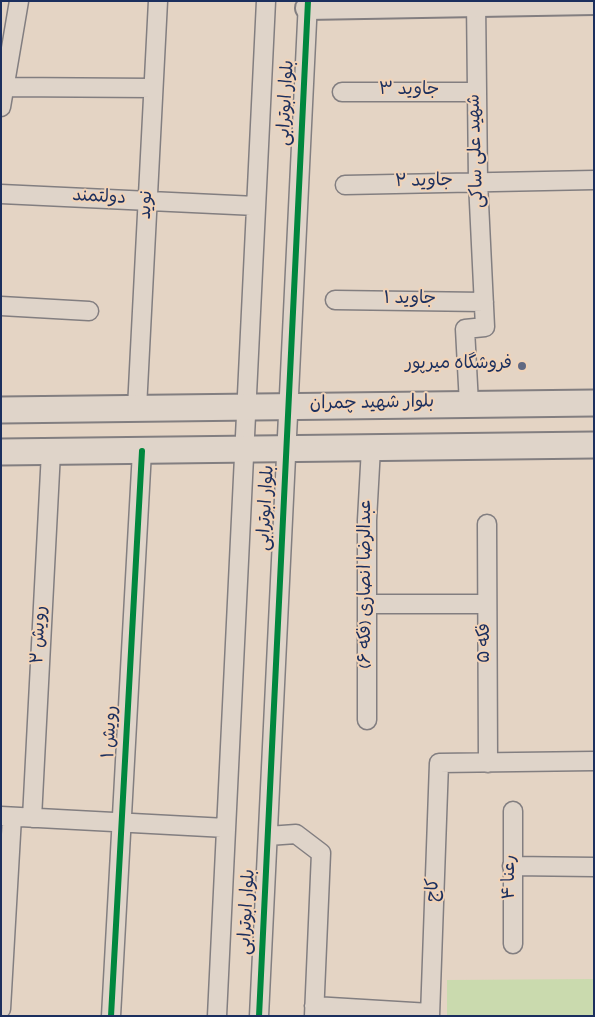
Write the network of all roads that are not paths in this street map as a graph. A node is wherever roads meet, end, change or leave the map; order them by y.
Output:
1 (19, 1) edge
2 (158, 1) edge
3 (266, 1) edge
4 (476, 3) edge
5 (594, 3) edge
6 (303, 4) edge
7 (8, 28) edge
8 (5, 87) junction
9 (153, 88) junction
10 (342, 92) dead end
11 (476, 92) junction
12 (1, 108) edge
13 (594, 180) edge
14 (478, 182) junction
15 (345, 185) dead end
16 (1, 194) edge
17 (148, 201) junction
18 (256, 206) junction
19 (335, 300) dead end
20 (484, 302) junction
21 (1, 306) edge
22 (88, 311) dead end
23 (594, 403) edge
24 (469, 404) junction
25 (288, 406) junction
26 (247, 407) junction
27 (137, 408) junction
28 (1, 410) edge
29 (594, 445) edge
30 (371, 448) junction
31 (245, 449) junction
32 (286, 449) junction
33 (142, 451) junction
34 (1, 452) edge
35 (51, 452) junction
36 (487, 524) dead end
37 (367, 604) junction
38 (487, 604) junction
39 (368, 720) dead end
40 (594, 761) edge
41 (488, 763) junction
42 (512, 810) dead end
43 (6, 816) edge
44 (32, 818) junction
45 (122, 822) junction
46 (226, 828) junction
47 (268, 836) junction
48 (512, 866) junction
49 (594, 867) edge
50 (513, 944) dead end
51 (1, 1009) edge
52 (314, 1011) edge
53 (430, 1014) edge
54 (111, 1016) edge
55 (217, 1016) edge
56 (259, 1016) edge

1 - 7 street
2 - 9 street, نوید
3 - 18 street, بلوار ابوترابی
4 - 5 street
4 - 6 street
4 - 11 street, شهید علی ساکی
6 - 25 street, بلوار ابوترابی
7 - 8 street
8 - 9 street
8 - 12 street
9 - 17 street, نوید
10 - 11 street, جاوید ۳
11 - 14 street, شهید علی ساکی
13 - 14 street, جاوید ۲
14 - 15 street, جاوید ۲
14 - 20 street, شهید علی ساکی
16 - 17 street, دولتمند
17 - 18 street, دولتمند
17 - 27 street, نوید
18 - 26 street, بلوار ابوترابی
19 - 20 street, جاوید ۱
20 - 24 street, شهید علی ساکی
21 - 22 street
23 - 24 main road, بلوار شهید چمران
24 - 25 main road, بلوار شهید چمران
25 - 26 main road, بلوار شهید چمران
25 - 32 street, بلوار ابوترابی
26 - 27 main road, بلوار شهید چمران
26 - 31 street, بلوار ابوترابی
27 - 28 main road, بلوار شهید چمران
29 - 30 main road
30 - 32 main road
30 - 37 street, عبدالرضا انصاری (فکه ۶)
31 - 32 main road
31 - 33 main road
31 - 46 street, بلوار ابوترابی
32 - 47 street, بلوار ابوترابی
33 - 35 main road
33 - 45 street, رویش ۱
34 - 35 main road
35 - 44 street, رویش ۲
36 - 38 street, فکه ۵
37 - 38 street
37 - 39 street, عبدالرضا انصاری (فکه ۶)
38 - 41 street, فکه ۵
40 - 41 street
41 - 53 street, کاج
42 - 48 street, رعنا ۴
43 - 44 street
43 - 51 street
44 - 45 street
45 - 46 street
45 - 54 street, رویش ۱
46 - 55 street, بلوار ابوترابی
47 - 52 street
47 - 56 street, بلوار ابوترابی
48 - 49 street
48 - 50 street, رعنا ۴
52 - 53 street

